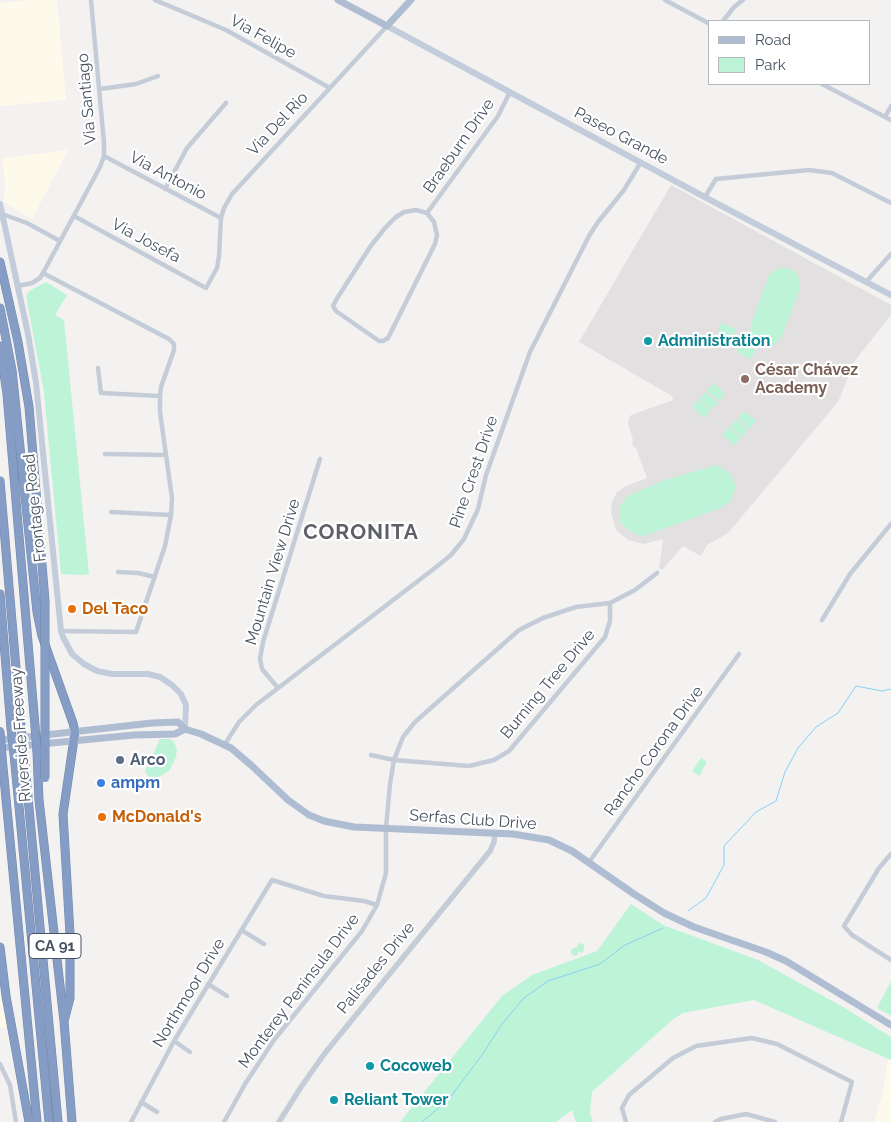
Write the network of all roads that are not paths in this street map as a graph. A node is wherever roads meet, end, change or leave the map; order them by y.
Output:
1 (91, 0) edge
2 (155, 0) edge
3 (338, 0) edge
4 (411, 0) edge
5 (665, 0) edge
6 (744, 0) edge
7 (724, 20) edge
8 (708, 23) edge
9 (387, 26) junction
10 (158, 76) dead end
11 (824, 85) edge
12 (330, 88) junction
13 (100, 89) junction
14 (510, 92) junction
15 (226, 102) dead end
16 (891, 106) edge
17 (885, 117) junction
18 (891, 120) edge
19 (104, 156) junction
20 (641, 162) junction
21 (166, 189) junction
22 (705, 197) junction
23 (891, 203) edge
24 (0, 204) edge
25 (427, 213) junction
26 (2, 214) junction
27 (74, 216) junction
28 (222, 218) junction
29 (60, 241) junction
30 (891, 254) edge
31 (0, 262) edge
32 (43, 273) junction
33 (866, 282) junction
34 (18, 286) junction
35 (206, 288) joint
36 (891, 295) edge
37 (0, 308) edge
38 (0, 346) edge
39 (98, 368) dead end
40 (160, 396) junction
41 (106, 454) dead end
42 (166, 455) junction
43 (320, 459) dead end
44 (0, 481) edge
45 (111, 512) dead end
46 (172, 515) junction
47 (891, 524) edge
48 (118, 572) dead end
49 (658, 573) dead end
50 (155, 577) junction
51 (0, 594) edge
52 (610, 603) junction
53 (822, 620) dead end
54 (61, 631) junction
55 (739, 654) dead end
56 (278, 688) junction
57 (185, 729) junction
58 (0, 731) edge
59 (74, 732) junction
60 (0, 740) edge
61 (73, 741) junction
62 (225, 744) junction
63 (0, 748) edge
64 (371, 755) dead end
65 (394, 760) junction
66 (39, 800) junction
67 (386, 828) junction
68 (495, 834) junction
69 (891, 854) edge
70 (589, 862) junction
71 (377, 905) junction
72 (242, 930) junction
73 (264, 944) dead end
74 (0, 947) edge
75 (891, 960) edge
76 (208, 984) junction
77 (227, 996) dead end
78 (64, 1021) junction
79 (891, 1025) edge
80 (174, 1041) junction
81 (190, 1052) dead end
82 (0, 1064) edge
83 (141, 1102) junction
84 (157, 1112) dead end
85 (16, 1122) edge
86 (29, 1122) edge
87 (37, 1122) edge
88 (49, 1122) edge
89 (58, 1122) edge
90 (72, 1122) edge
91 (132, 1122) edge
92 (224, 1122) edge
93 (279, 1122) edge
94 (626, 1122) edge
95 (715, 1122) edge
96 (775, 1122) edge
97 (841, 1122) edge

1 - 13 street, Via Santiago
2 - 12 street, Via Felipe
3 - 9 main road, Paseo Grande
4 - 9 main road, Via Del Rio
5 - 8 street
6 - 7 street
9 - 12 street, Via Del Rio
9 - 14 main road, Paseo Grande
10 - 13 street
11 - 17 street
12 - 28 street, Via Del Rio
13 - 19 street, Via Santiago
14 - 20 main road, Paseo Grande
14 - 25 street, Braeburn Drive
15 - 21 street
16 - 17 street
17 - 18 street
19 - 21 street, Via Antonio
19 - 27 street, Via Santiago
20 - 22 main road, Paseo Grande
20 - 56 street, Pine Crest Drive
21 - 28 street, Via Antonio
22 - 23 street
22 - 33 main road, Paseo Grande
24 - 26 main road, Frontage Road
25 - 25 street
26 - 29 street
26 - 34 main road, Frontage Road
27 - 29 street, Via Santiago
27 - 35 street, Via Josefa
28 - 35 street, Via Del Rio
29 - 32 street, Via Santiago
30 - 33 street
31 - 66 highway, bridge
32 - 34 street
32 - 40 street
33 - 36 main road, Paseo Grande
34 - 54 main road, Frontage Road
37 - 59 highway
38 - 66 highway, Riverside Freeway / CA 91, bridge
39 - 40 street
40 - 42 street
41 - 42 street
42 - 46 street
43 - 56 street, Mountain View Drive
44 - 89 highway, bridge
45 - 46 street
46 - 50 street
47 - 53 street
48 - 50 street
49 - 52 street
50 - 54 street
51 - 88 highway, bridge
52 - 65 street, Monterey Peninsula Drive
52 - 65 street, Burning Tree Drive
54 - 57 main road, Frontage Road
55 - 70 street, Rancho Corona Drive
56 - 62 street, Pine Crest Drive
57 - 59 main road, Serfas Club Drive
57 - 61 main road
57 - 62 main road, Serfas Club Drive
58 - 87 highway, Riverside Freeway / CA 91, bridge
59 - 60 main road, Serfas Club Drive
59 - 61 highway
61 - 63 main road
61 - 78 highway
62 - 67 main road, Serfas Club Drive
64 - 65 street, Burning Tree Drive
65 - 67 street, Monterey Peninsula Drive
66 - 78 highway, Riverside Freeway / CA 91
67 - 68 main road, Serfas Club Drive
67 - 71 street, Monterey Peninsula Drive
68 - 70 main road, Serfas Club Drive
68 - 93 street, Palisades Drive
69 - 75 street
70 - 79 main road, Serfas Club Drive
71 - 72 street, Northmoor Drive
71 - 92 street, Monterey Peninsula Drive
72 - 73 street
72 - 76 street, Northmoor Drive
74 - 86 highway
76 - 77 street
76 - 80 street, Northmoor Drive
78 - 90 highway, Riverside Freeway / CA 91
80 - 81 street
80 - 83 street, Northmoor Drive
82 - 85 street
83 - 84 street
83 - 91 street, Northmoor Drive
94 - 97 street
95 - 96 street

